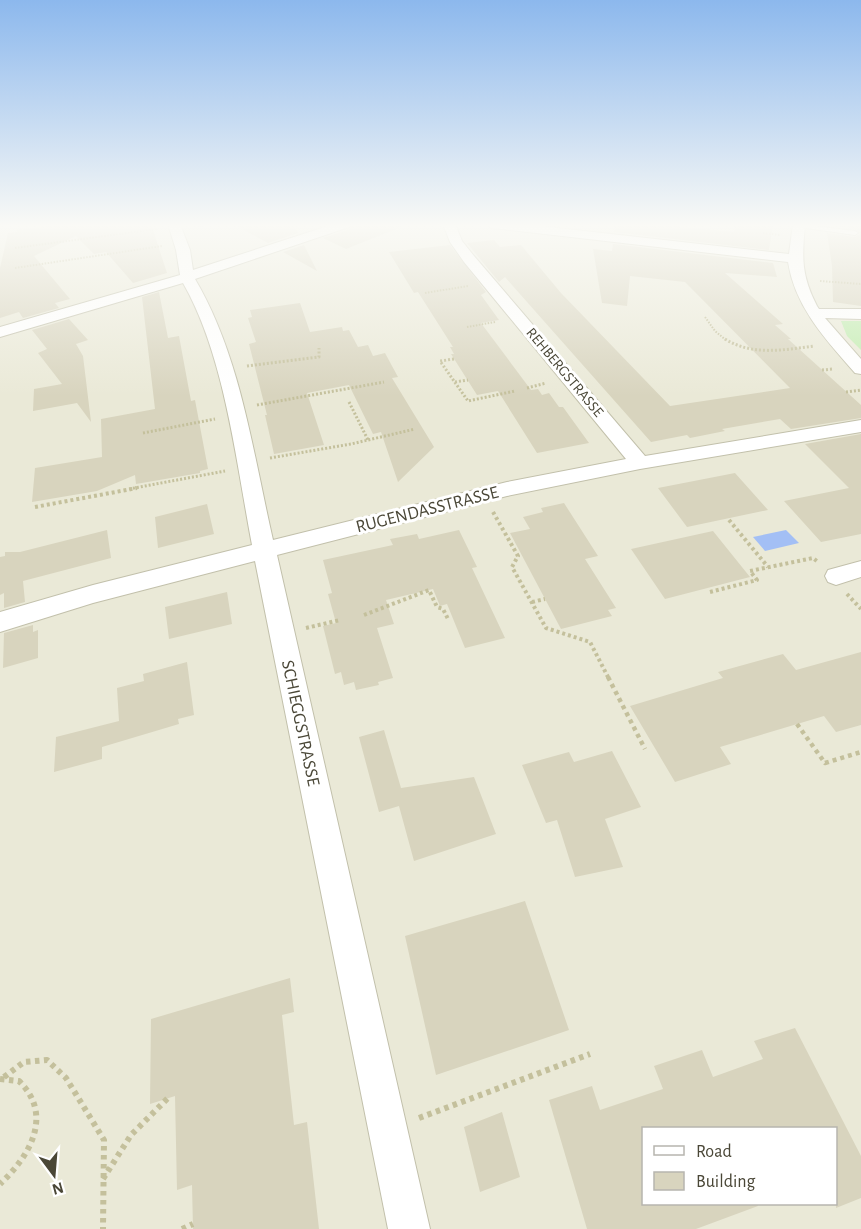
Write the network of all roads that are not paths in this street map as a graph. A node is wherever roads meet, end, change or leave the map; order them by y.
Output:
1 (172, 281) edge
2 (190, 281) edge
3 (489, 281) edge
4 (800, 281) edge
5 (816, 313) junction
6 (861, 314) edge
7 (0, 332) edge
8 (861, 369) edge
9 (861, 426) edge
10 (640, 463) junction
11 (263, 551) junction
12 (861, 569) edge
13 (836, 576) road end
14 (0, 622) edge
15 (409, 1229) edge

1 - 7 street
2 - 11 street, SCHIEGGSTRASSE
3 - 10 street, REHBERGSTRASSE
4 - 5 street
5 - 6 street
5 - 8 street
9 - 10 street, RUGENDASSTRASSE
10 - 11 street, RUGENDASSTRASSE
11 - 14 street, RUGENDASSTRASSE
11 - 15 street, SCHIEGGSTRASSE
12 - 13 street

